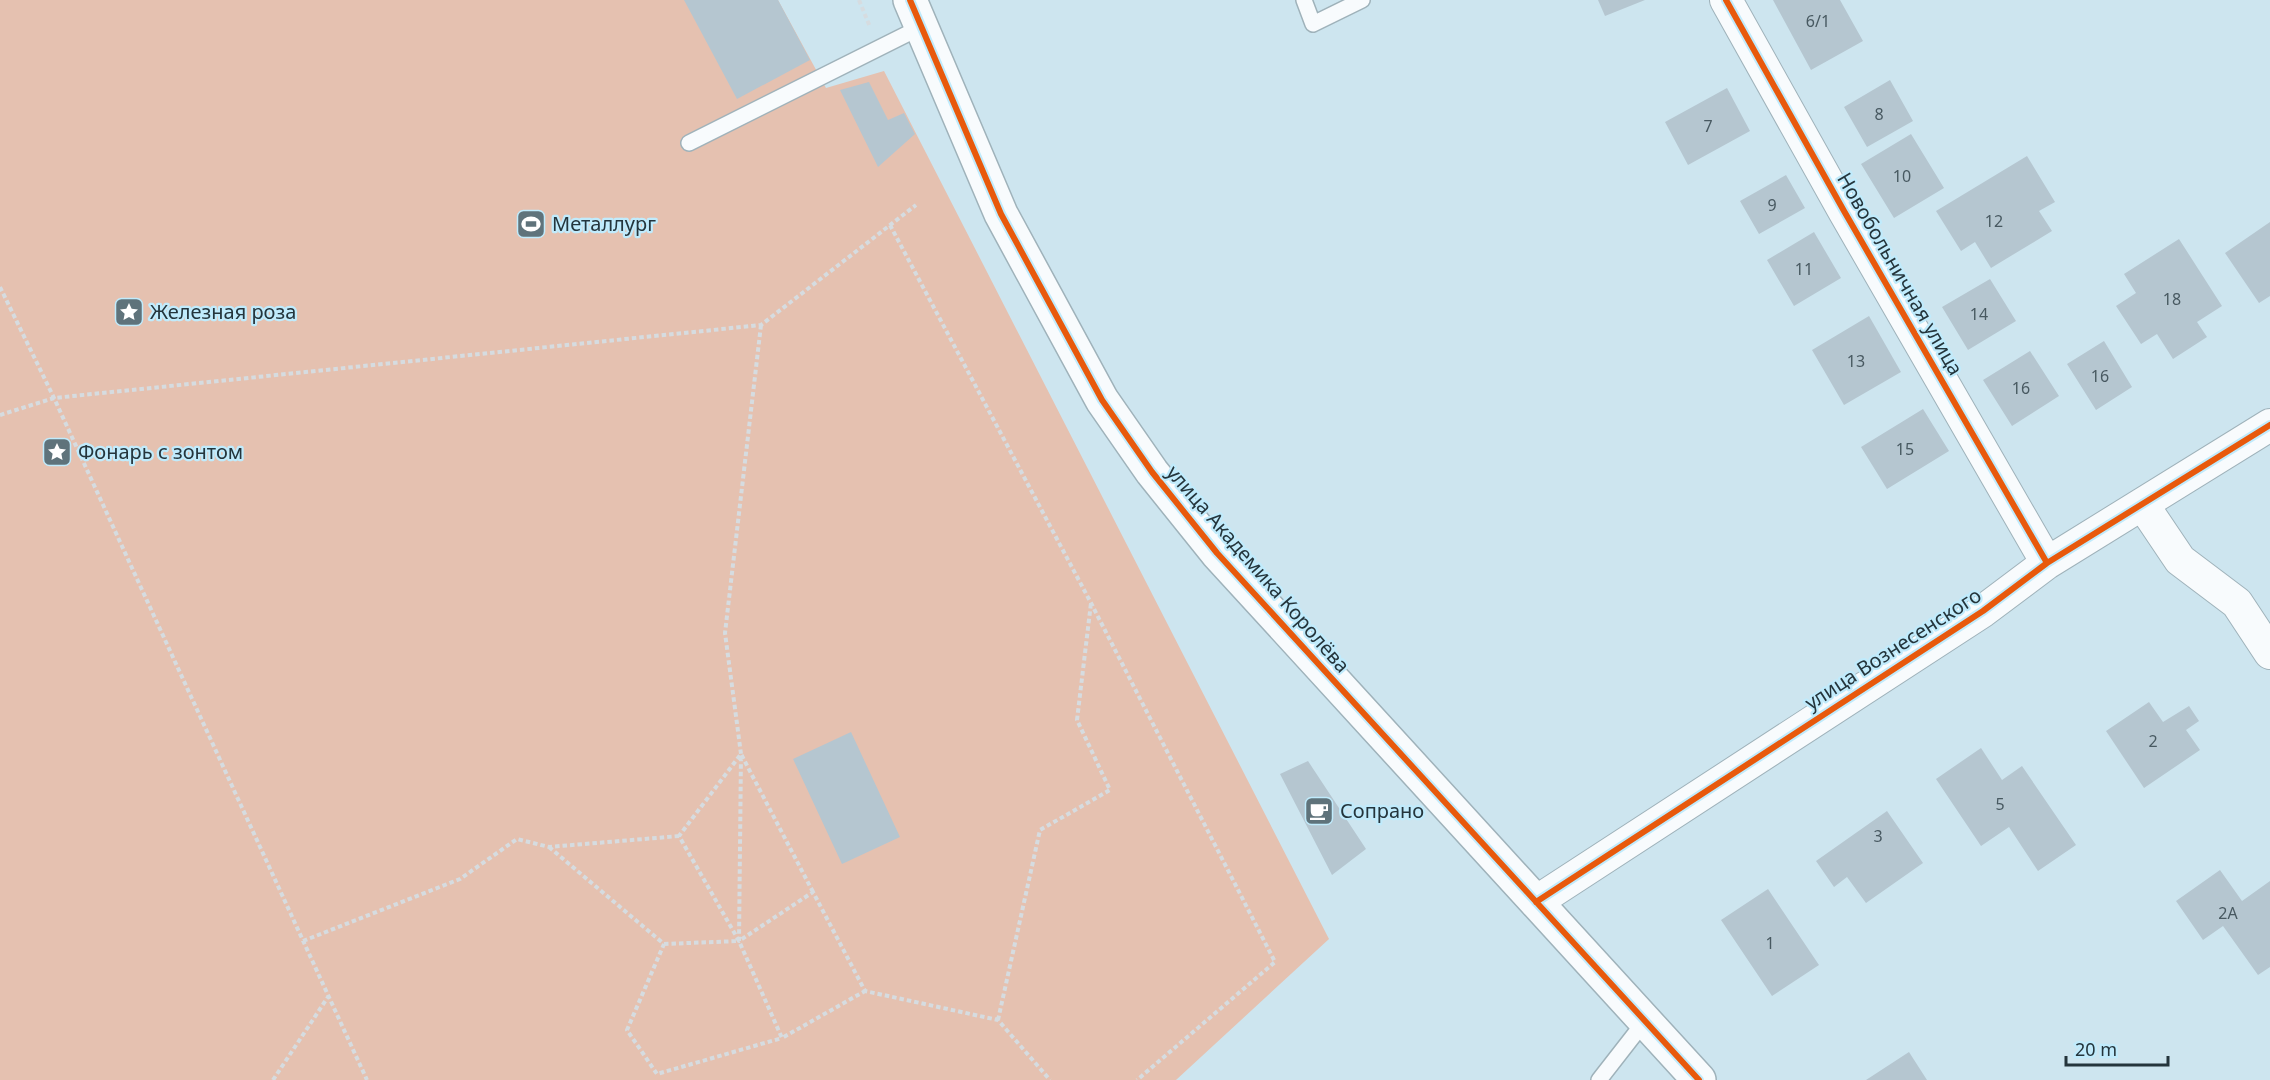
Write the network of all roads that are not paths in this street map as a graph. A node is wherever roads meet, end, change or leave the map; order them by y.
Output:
1 (1304, 0) edge
2 (1362, 0) edge
3 (1726, 0) edge
4 (916, 13) edge
5 (689, 143) dead end
6 (2270, 425) edge
7 (2143, 505) junction
8 (2048, 563) junction
9 (2270, 653) edge
10 (1536, 902) junction
11 (1645, 1021) junction
12 (1599, 1080) edge
13 (1699, 1080) edge

1 - 2 lane
3 - 8 street, Новобольничная улица
4 - 5 lane
4 - 10 street, улица Академика Королёва
6 - 7 street, улица Вознесенского
7 - 8 street, улица Вознесенского
7 - 9 street
8 - 10 street, улица Вознесенского
10 - 11 street, улица Академика Королёва
11 - 12 lane
11 - 13 street, улица Академика Королёва

